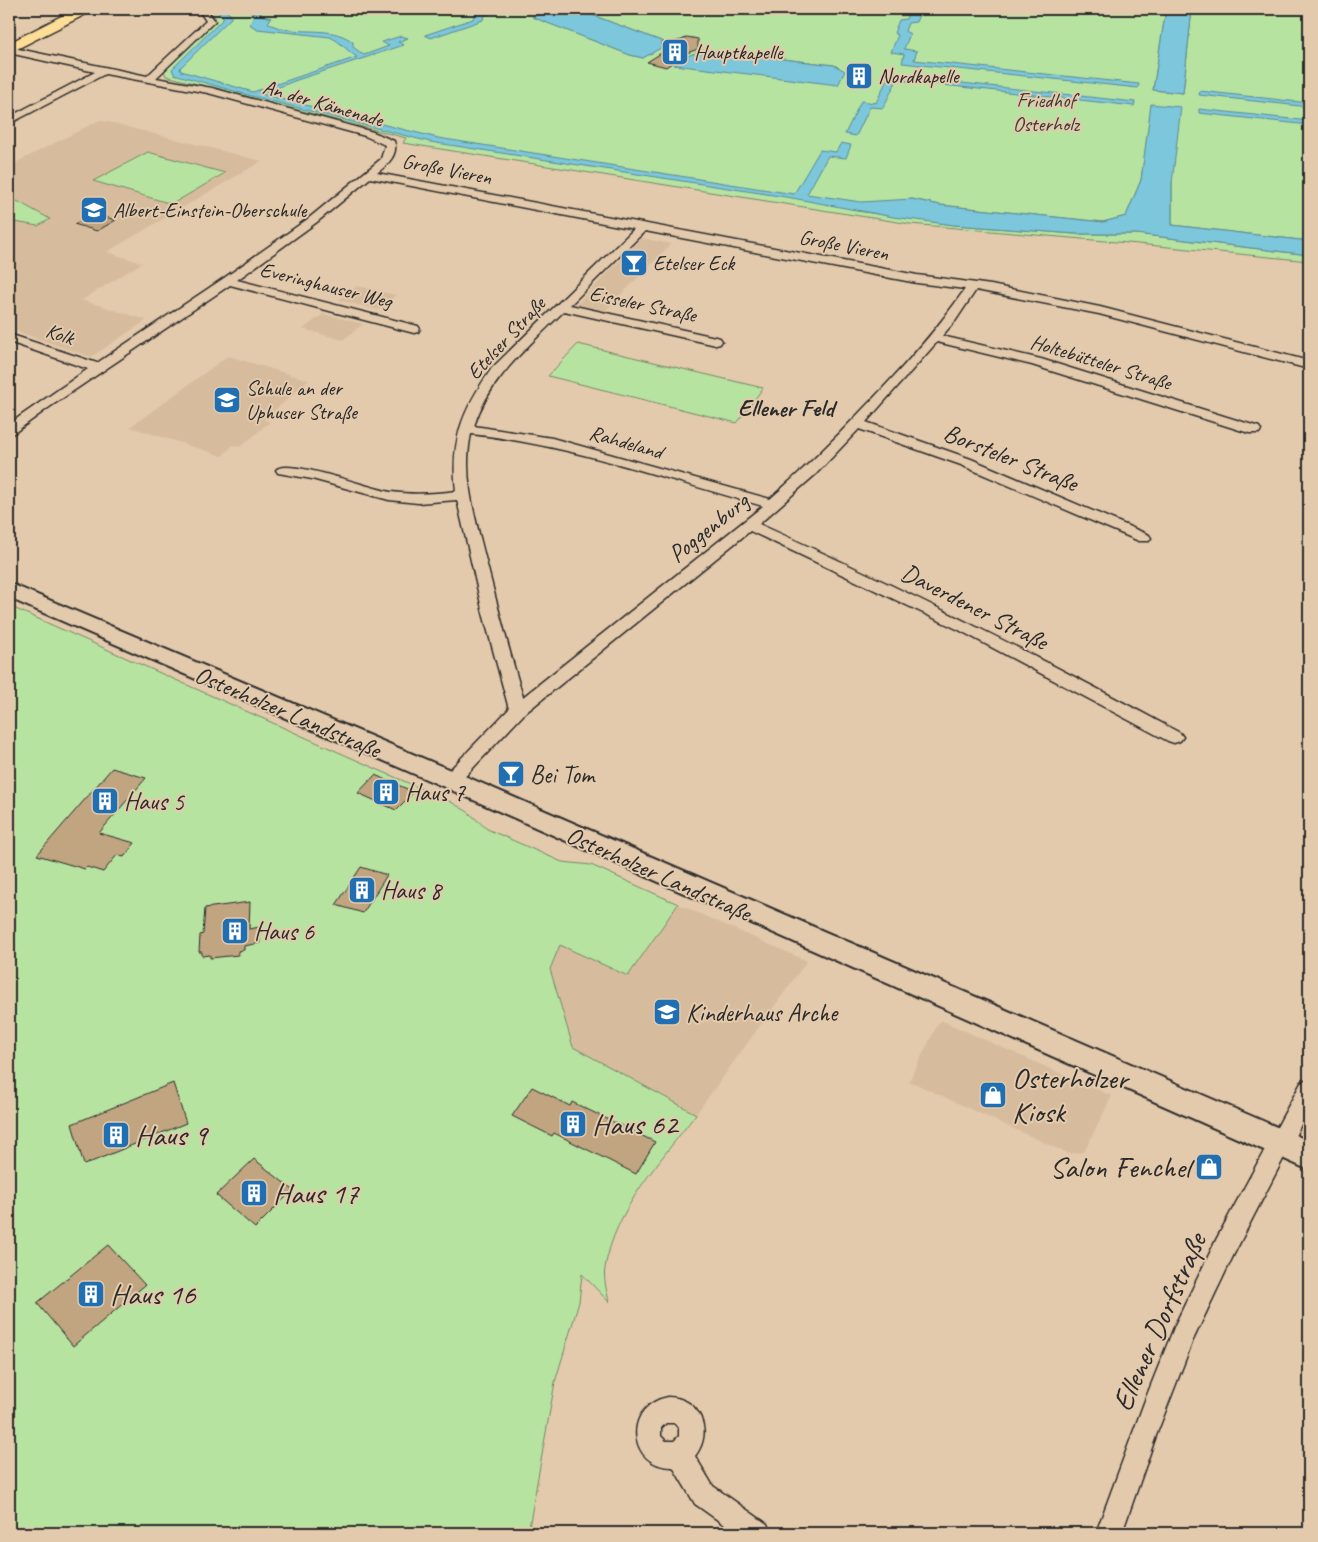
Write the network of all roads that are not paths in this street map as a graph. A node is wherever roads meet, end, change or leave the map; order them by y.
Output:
1 (85, 9) edge
2 (202, 9) edge
3 (9, 49) edge
4 (104, 71) junction
5 (149, 79) junction
6 (9, 121) edge
7 (370, 175) junction
8 (643, 226) junction
9 (228, 281) junction
10 (972, 287) junction
11 (561, 307) junction
12 (414, 328) dead end
13 (9, 338) edge
14 (935, 338) junction
15 (716, 341) dead end
16 (1309, 365) edge
17 (98, 368) junction
18 (858, 424) junction
19 (466, 429) junction
20 (9, 430) edge
21 (1254, 430) dead end
22 (283, 470) dead end
23 (462, 495) junction
24 (773, 504) junction
25 (749, 525) junction
26 (1144, 538) dead end
27 (9, 590) edge
28 (518, 710) junction
29 (1174, 737) dead end
30 (451, 780) junction
31 (1309, 1088) edge
32 (1281, 1143) junction
33 (1309, 1156) edge
34 (679, 1453) dead end
35 (758, 1533) edge
36 (1109, 1533) edge

1 - 3 main road
2 - 5 street
3 - 4 street, An der Kämenade
4 - 5 street, An der Kämenade
4 - 6 street
5 - 7 street, An der Kämenade
7 - 8 street, Große Vieren
7 - 9 street, An der Kämenade
8 - 10 street, Große Vieren
8 - 11 street, Etelser Straße
9 - 12 street, Everinghauser Weg
9 - 17 street, An der Kämenade
10 - 14 street, Poggenburg
10 - 16 street, Große Vieren
11 - 15 street, Eisseler Straße
11 - 19 street, Etelser Straße
13 - 17 street, Kolk
14 - 18 street, Poggenburg
14 - 21 street, Holtebütteler Straße
17 - 20 street, An der Kämenade
18 - 24 street, Poggenburg
18 - 26 street, Borsteler Straße
19 - 23 street, Etelser Straße
19 - 24 street, Rahdeland
22 - 23 street
23 - 28 street, Etelser Straße
24 - 25 street, Poggenburg
25 - 28 street, Poggenburg
25 - 29 street, Daverdener Straße
27 - 30 main road, Osterholzer Landstraße
28 - 30 street, Poggenburg
30 - 32 main road, Osterholzer Landstraße
31 - 32 street, Ellener Dorfstraße
32 - 33 main road, Osterholzer Landstraße
32 - 36 street, Ellener Dorfstraße
34 - 35 street

